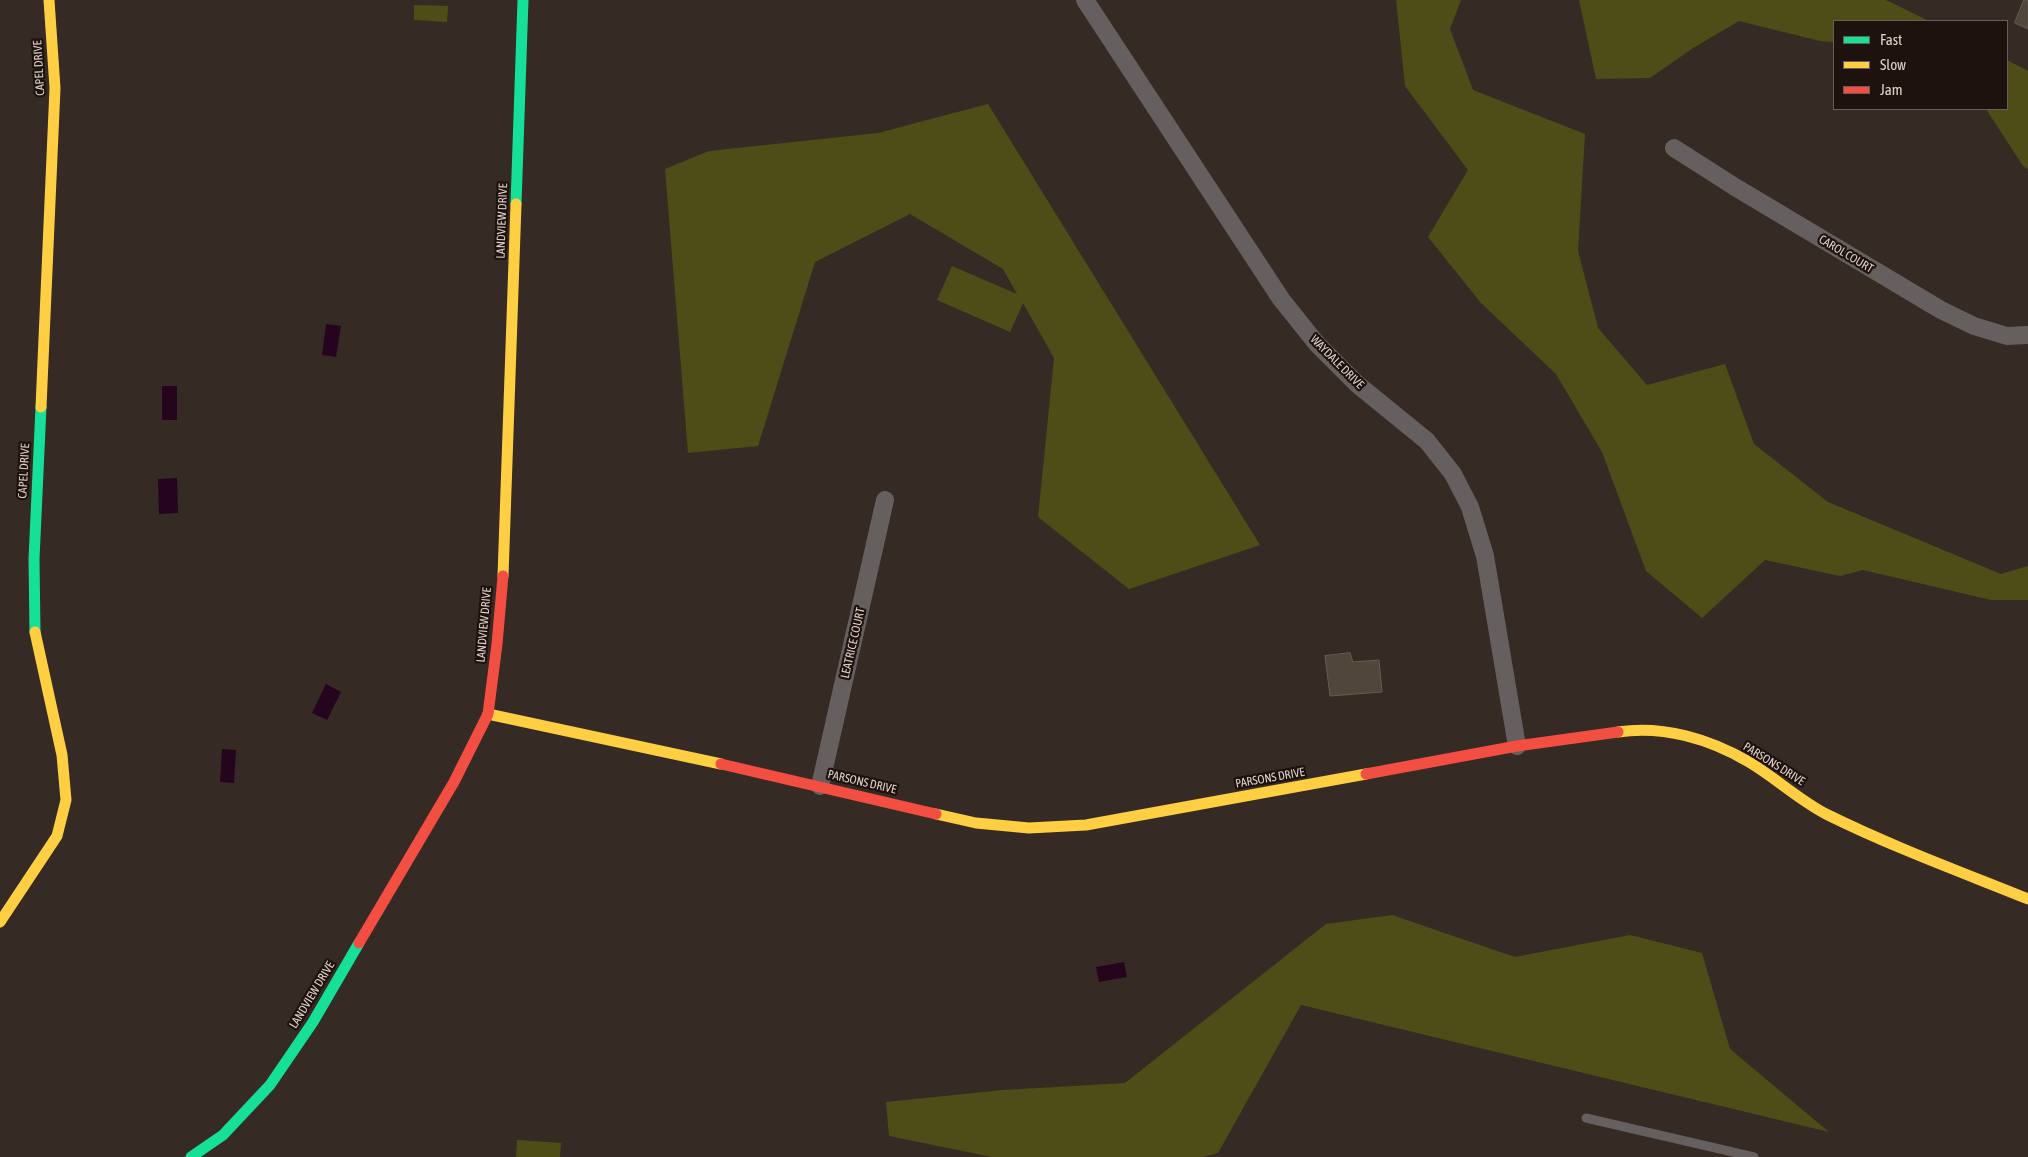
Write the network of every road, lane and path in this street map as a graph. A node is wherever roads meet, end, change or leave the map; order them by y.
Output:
1 (49, 0) edge
2 (523, 0) edge
3 (1085, 0) edge
4 (1674, 148) dead end
5 (2028, 335) edge
6 (885, 500) dead end
7 (488, 714) junction
8 (1517, 746) junction
9 (820, 786) junction
10 (2028, 899) edge
11 (0, 922) edge
12 (1586, 1118) dead end
13 (191, 1157) edge
14 (1754, 1157) edge

1 - 11 street, CAPEL DRIVE
2 - 7 street, LANDVIEW DRIVE
3 - 8 street, WAYDALE DRIVE
4 - 5 street, CAROL COURT
6 - 9 street, LEATRICE COURT
7 - 9 street, PARSONS DRIVE
7 - 13 street, LANDVIEW DRIVE
8 - 9 street, PARSONS DRIVE
8 - 10 street, PARSONS DRIVE
12 - 14 lane

